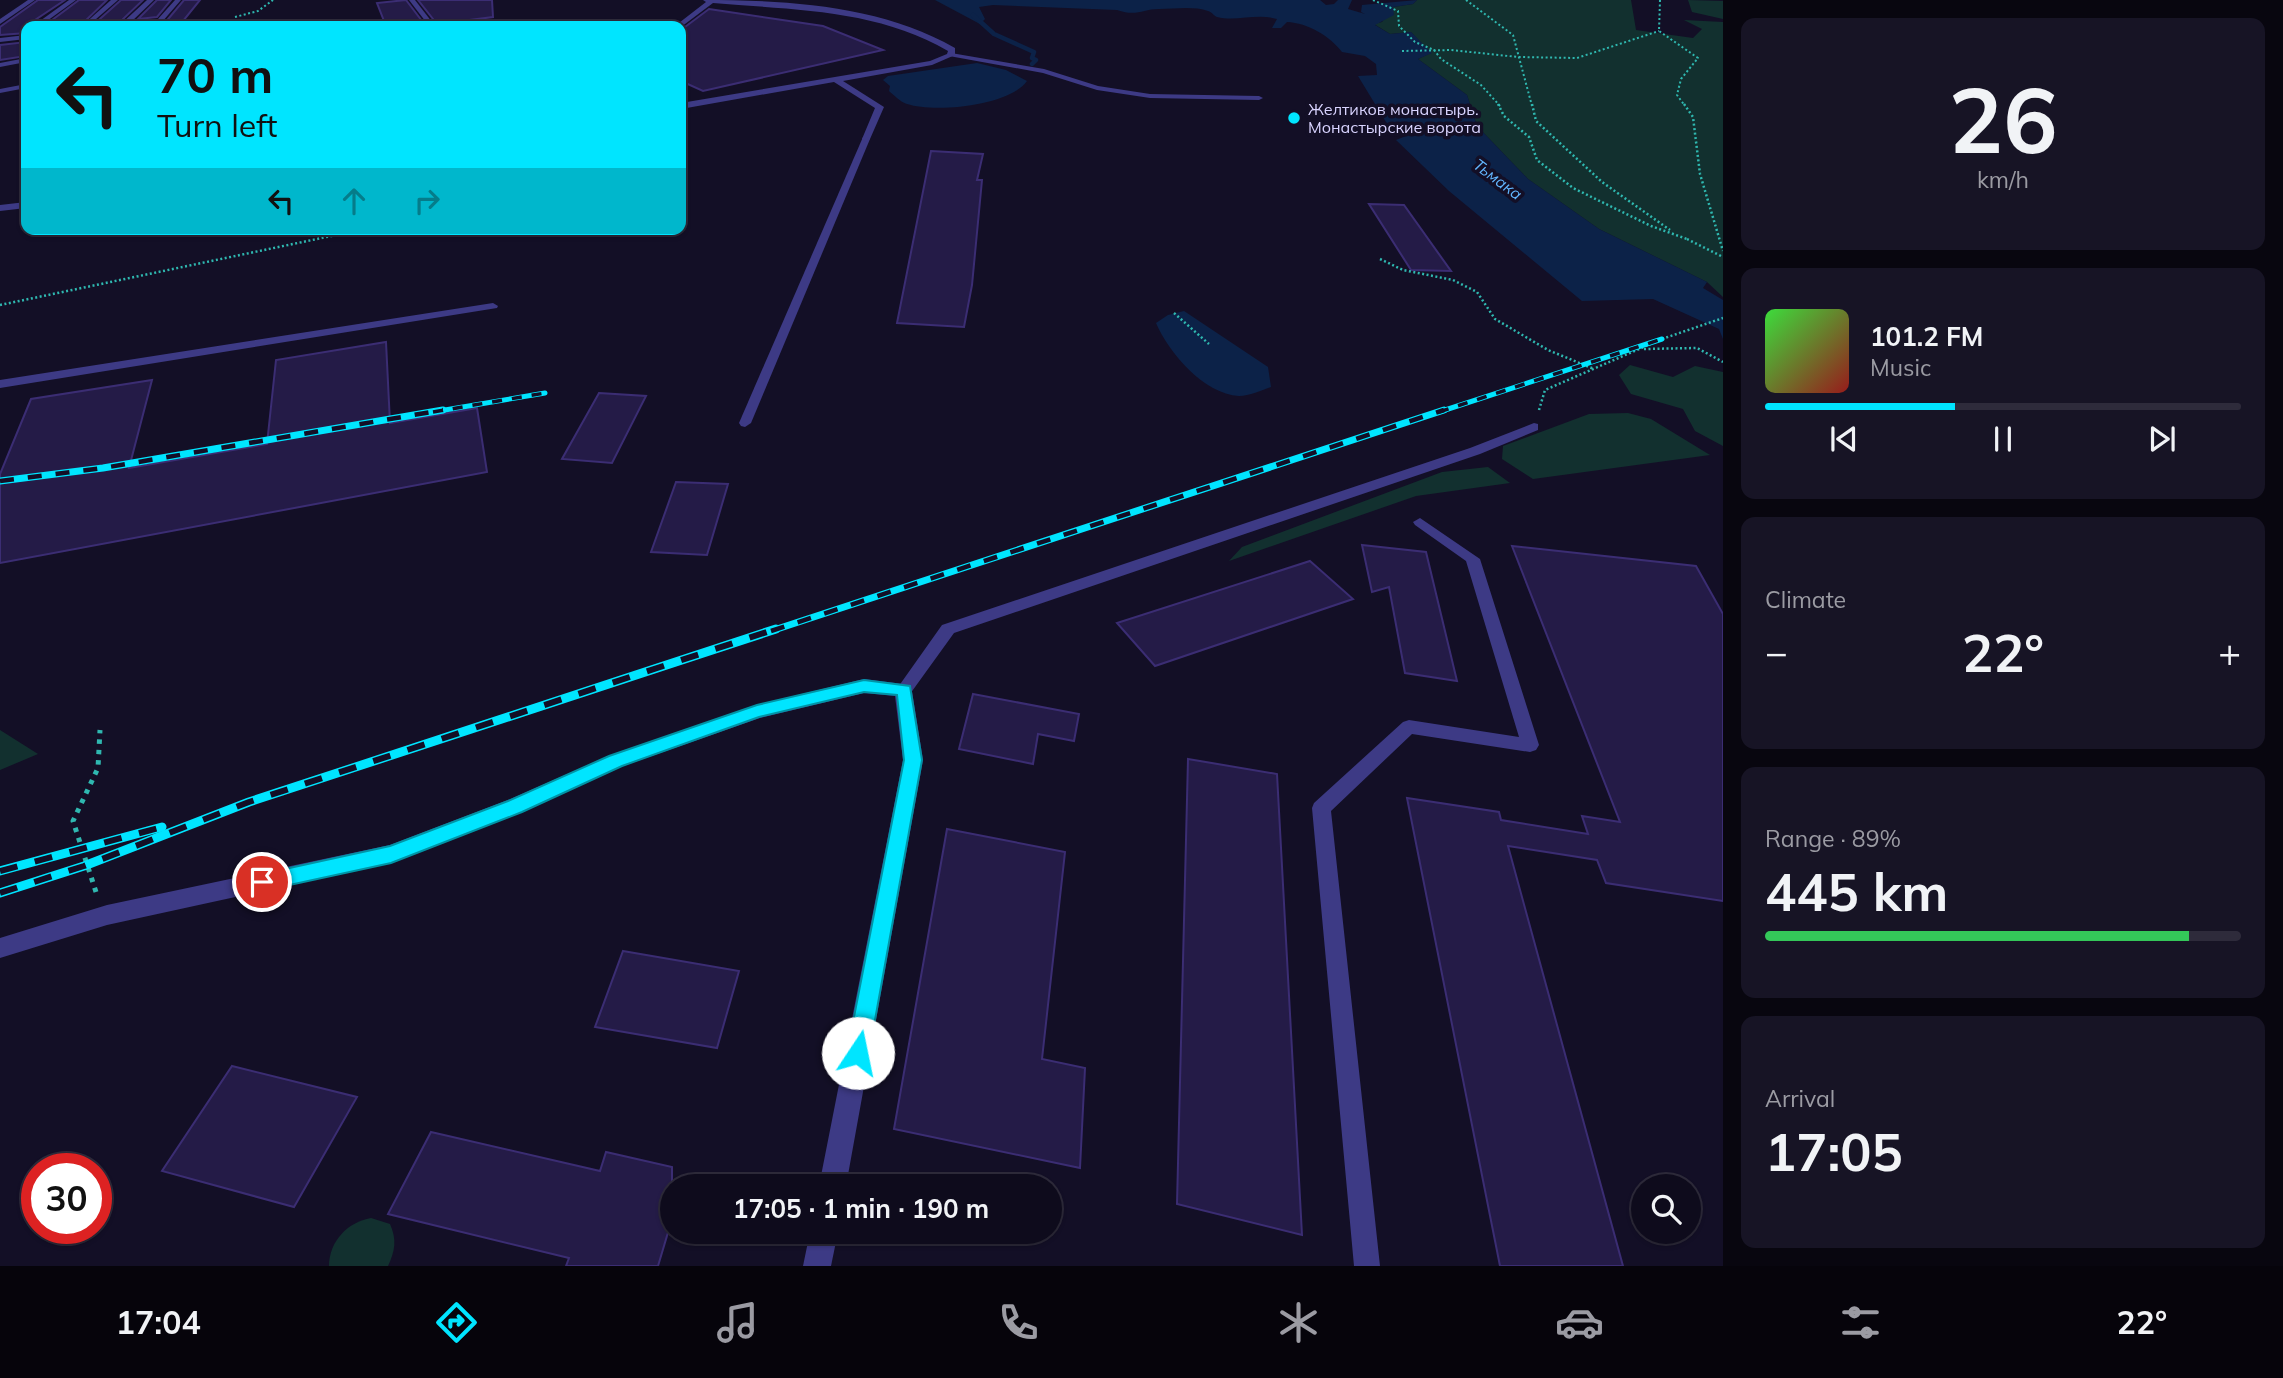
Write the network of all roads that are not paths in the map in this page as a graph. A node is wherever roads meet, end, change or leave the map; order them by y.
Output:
1 (32, 0) edge
2 (73, 0) edge
3 (115, 0) edge
4 (151, 0) edge
5 (178, 0) edge
6 (412, 0) edge
7 (706, 0) edge
8 (711, 1) edge
9 (43, 21) edge
10 (91, 21) edge
11 (128, 21) edge
12 (160, 21) edge
13 (428, 21) edge
14 (685, 21) edge
15 (0, 22) edge
16 (21, 36) edge
17 (0, 40) edge
18 (951, 55) junction
19 (21, 61) edge
20 (0, 65) edge
21 (836, 80) junction
22 (21, 87) edge
23 (0, 91) edge
24 (1259, 98) dead end
25 (686, 105) edge
26 (866, 139) joint
27 (21, 206) edge
28 (0, 208) edge
29 (493, 306) dead end
30 (0, 384) edge
31 (745, 423) dead end
32 (1534, 427) road end
33 (1420, 522) dead end
34 (904, 690) junction
35 (0, 948) edge
36 (835, 1174) edge
37 (822, 1244) edge
38 (817, 1266) edge
39 (1367, 1266) edge

1 - 15 lane
2 - 9 lane
3 - 10 lane
4 - 11 lane
5 - 12 lane
6 - 13 street
7 - 8 street
8 - 14 street
8 - 18 street
16 - 17 lane
18 - 21 street
18 - 24 lane
19 - 20 lane
21 - 25 street
21 - 26 street
22 - 23 street
26 - 31 lane
27 - 28 street
29 - 30 lane
32 - 34 lane
33 - 39 lane
34 - 35 street
34 - 36 street
37 - 38 street

